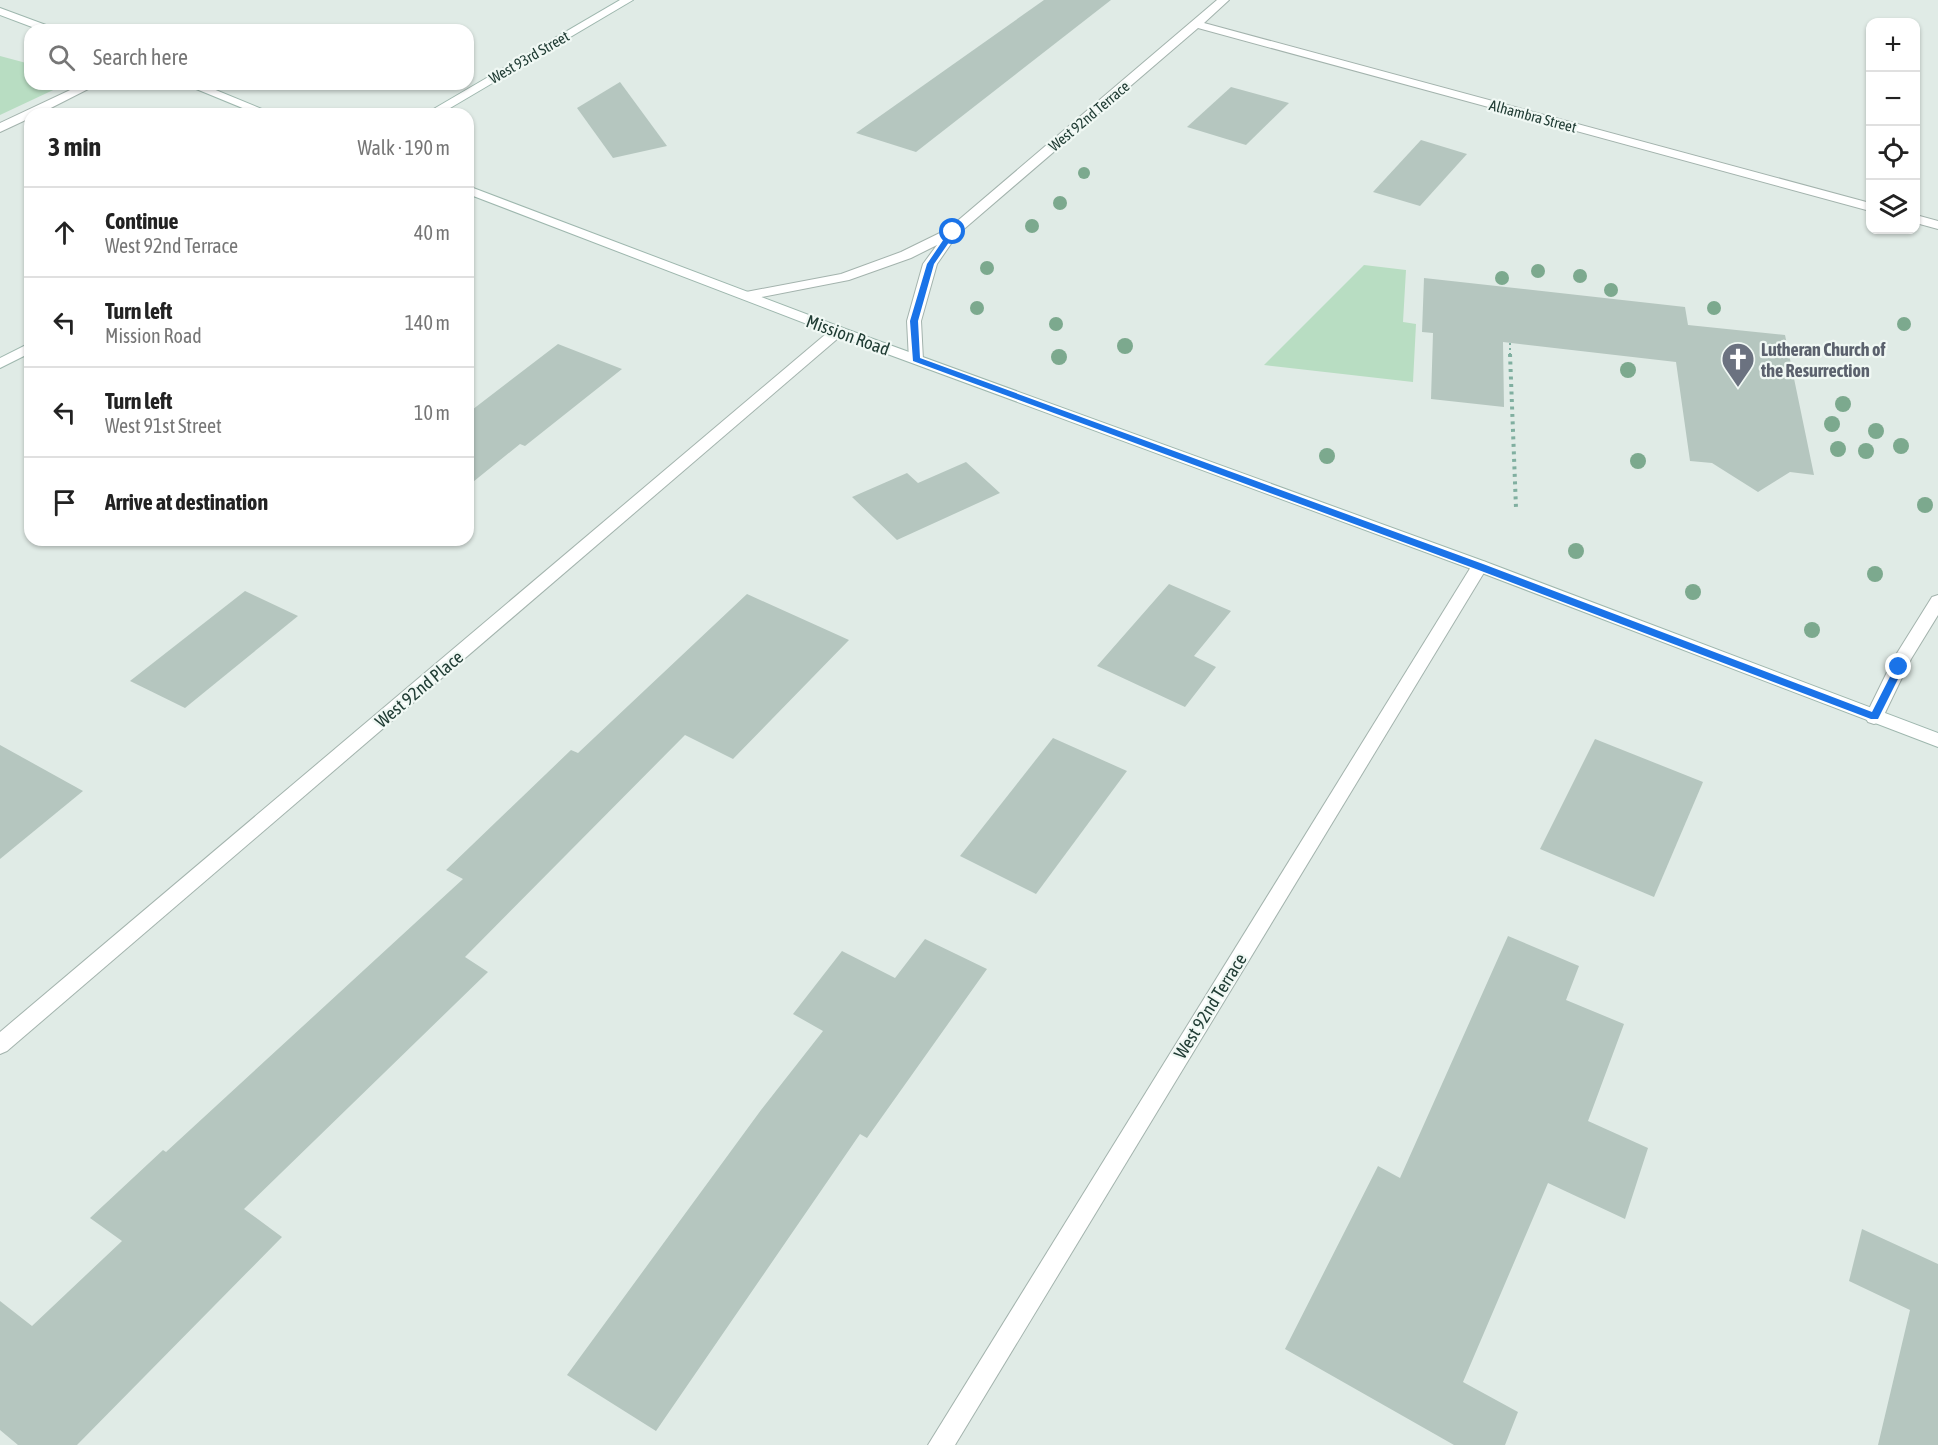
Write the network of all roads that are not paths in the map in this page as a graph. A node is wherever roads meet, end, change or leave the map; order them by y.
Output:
1 (628, 0) edge
2 (1224, 0) edge
3 (0, 11) edge
4 (34, 24) edge
5 (1196, 24) junction
6 (474, 89) edge
7 (79, 90) edge
8 (206, 90) edge
9 (472, 90) edge
10 (42, 108) edge
11 (252, 108) edge
12 (441, 108) edge
13 (24, 117) edge
14 (0, 128) edge
15 (474, 192) edge
16 (1866, 206) edge
17 (1920, 220) edge
18 (1938, 225) edge
19 (953, 232) junction
20 (746, 296) junction
21 (838, 331) junction
22 (24, 350) edge
23 (916, 360) junction
24 (0, 364) edge
25 (1480, 566) junction
26 (1938, 601) edge
27 (1874, 717) junction
28 (1938, 740) edge
29 (0, 1046) edge
30 (941, 1445) edge

1 - 6 street, West 93rd Street
2 - 5 street, West 92nd Terrace
3 - 4 street
5 - 16 street, Alhambra Street
5 - 19 street, West 92nd Terrace
7 - 10 street
8 - 11 street
9 - 12 street, West 93rd Street
13 - 14 street
15 - 20 street, Mission Road
17 - 18 street
19 - 20 street, West 92nd Terrace
19 - 23 street, West 92nd Terrace
20 - 21 street, Mission Road
21 - 23 street, Mission Road
21 - 29 street, West 92nd Place
22 - 24 street
23 - 25 street, Mission Road
25 - 27 street, Mission Road
25 - 30 street, West 92nd Terrace
26 - 27 street
27 - 28 street, Mission Road

